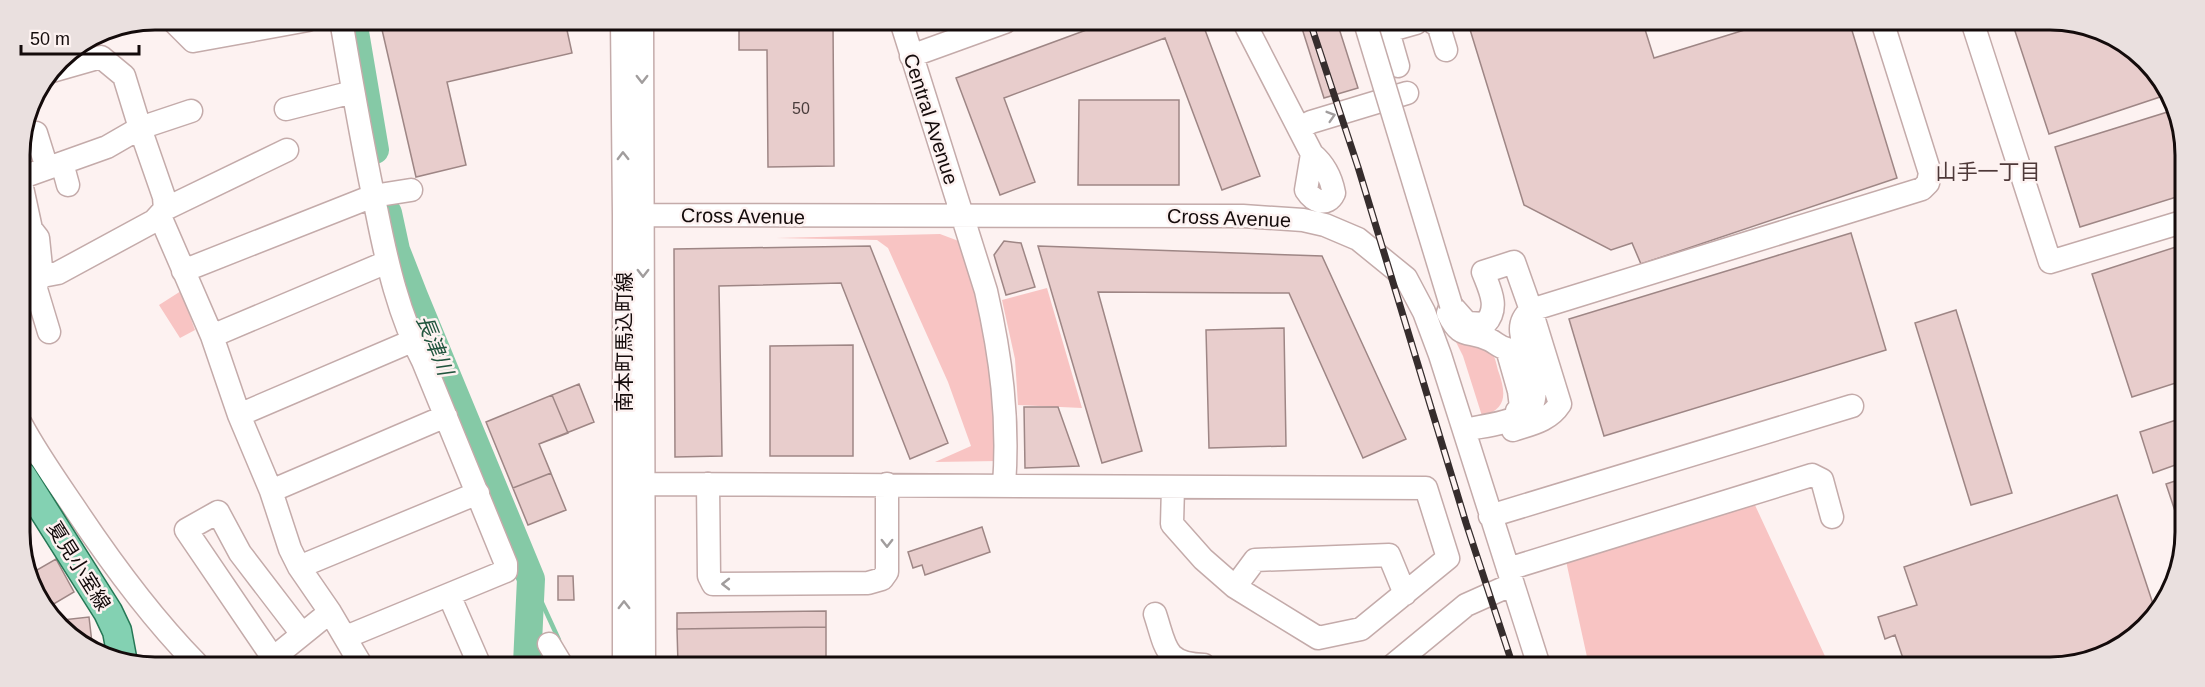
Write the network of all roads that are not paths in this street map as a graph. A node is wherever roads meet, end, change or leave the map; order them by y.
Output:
1 (182, 30) edge
2 (237, 30) edge
3 (343, 30) edge
4 (623, 30) edge
5 (642, 30) edge
6 (904, 30) edge
7 (983, 30) edge
8 (1248, 30) edge
9 (1367, 30) edge
10 (1392, 30) edge
11 (1440, 30) edge
12 (1879, 30) edge
13 (1885, 30) edge
14 (1975, 30) edge
15 (89, 50) edge
16 (1446, 50) dead end
17 (911, 56) junction
18 (1398, 66) dead end
19 (353, 92) junction
20 (1407, 93) dead end
21 (286, 109) dead end
22 (191, 111) dead end
23 (140, 128) junction
24 (1299, 129) junction
25 (36, 133) dead end
26 (287, 150) dead end
27 (1312, 154) dead end
28 (55, 165) junction
29 (30, 174) edge
30 (68, 185) dead end
31 (388, 193) junction
32 (163, 213) junction
33 (633, 215) junction
34 (962, 217) junction
35 (30, 224) edge
36 (2175, 224) edge
37 (387, 262) junction
38 (183, 271) junction
39 (1518, 274) junction
40 (32, 279) edge
41 (1451, 305) junction
42 (1528, 310) junction
43 (49, 332) dead end
44 (212, 336) junction
45 (412, 341) junction
46 (1494, 343) junction
47 (1520, 397) junction
48 (1852, 406) dead end
49 (239, 415) junction
50 (446, 416) junction
51 (1501, 421) junction
52 (1467, 437) junction
53 (30, 441) edge
54 (644, 484) junction
55 (708, 484) junction
56 (887, 484) junction
57 (1004, 486) junction
58 (1173, 487) junction
59 (30, 489) edge
60 (271, 491) junction
61 (478, 493) junction
62 (1490, 516) junction
63 (1832, 517) dead end
64 (240, 554) junction
65 (298, 567) junction
66 (214, 572) junction
67 (1510, 577) junction
68 (1234, 587) junction
69 (1405, 594) junction
70 (449, 595) junction
71 (330, 612) junction
72 (1155, 614) dead end
73 (302, 634) junction
74 (346, 637) junction
75 (549, 644) dead end
76 (121, 652) edge
77 (190, 657) edge
78 (267, 657) edge
79 (275, 657) edge
80 (357, 657) edge
81 (476, 657) edge
82 (557, 657) edge
83 (624, 657) edge
84 (644, 657) edge
85 (1173, 657) edge
86 (1403, 657) edge
87 (1536, 657) edge

1 - 2 street
3 - 19 street
33 -> 4 street, 南本町馬込町線
5 -> 33 street, 南本町馬込町線
6 - 17 street, Central Avenue
7 - 17 street
8 - 24 street
9 - 41 street, bridge
10 - 18 street
11 - 16 street
12 - 42 street
13 - 42 street
14 - 36 street
15 - 23 street
17 - 34 street, Central Avenue
19 - 21 street
19 - 31 street
24 -> 20 street
22 - 23 street
23 - 28 street
23 - 32 street
24 - 27 street
25 - 28 street
26 - 32 street
28 - 29 street
28 - 30 street
31 - 37 street
31 - 38 street
32 - 38 street
32 - 40 street
33 - 34 street, Cross Avenue
33 -> 54 street, 南本町馬込町線
83 -> 33 street, 南本町馬込町線
34 - 52 street, Cross Avenue
34 - 57 street, Central Avenue
35 - 40 street
37 - 44 street
37 - 45 street
38 - 44 street
39 - 41 street
39 - 42 street
39 - 46 street
40 - 43 street
41 - 46 street
42 - 47 street
42 - 51 street
42 - 52 street
44 - 49 street
45 - 49 street
45 - 50 street
46 - 47 street
46 - 51 street
47 - 51 street
48 - 62 street
49 - 60 street
50 - 60 street
50 - 61 street
51 - 52 street
52 - 62 street, Cross Avenue
53 - 77 street
54 - 55 street
54 - 84 street, 南本町馬込町線
55 - 56 street
56 -> 55 street
56 - 57 street
57 - 58 street
58 - 68 street
58 - 69 street
59 - 76 main road, 夏見小室線
60 - 65 street
61 - 65 street
61 - 70 street
62 - 67 street, Cross Avenue
63 - 67 street
64 - 66 street
64 - 66 street
64 - 73 street
65 - 71 street
66 - 78 street
67 - 86 street
67 - 87 street, Cross Avenue
68 - 69 street
68 - 69 street
70 - 74 street
70 - 81 street
71 - 73 street
71 - 74 street
72 - 85 street
73 - 79 street
74 - 80 street
75 - 82 street

